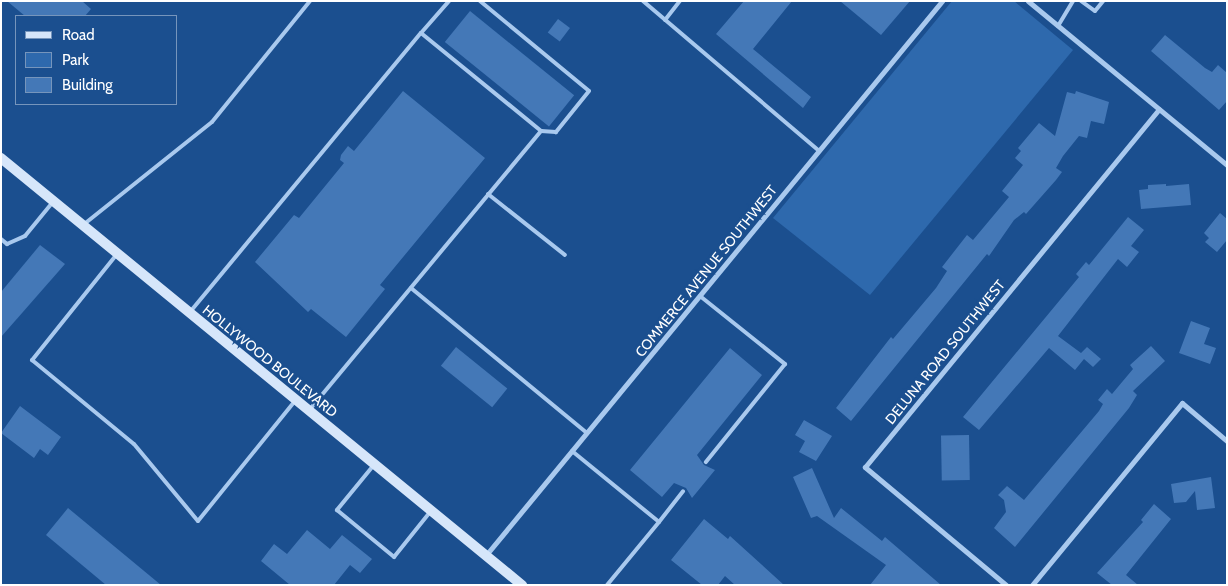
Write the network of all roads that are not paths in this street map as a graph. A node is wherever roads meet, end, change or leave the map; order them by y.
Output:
1 (310, 1) edge
2 (449, 1) edge
3 (480, 1) edge
4 (643, 1) edge
5 (680, 1) edge
6 (942, 1) edge
7 (1028, 1) edge
8 (1073, 1) edge
9 (1081, 1) edge
10 (1103, 1) edge
11 (665, 20) junction
12 (1058, 26) junction
13 (421, 33) junction
14 (1159, 109) junction
15 (540, 131) junction
16 (819, 151) junction
17 (1, 158) edge
18 (1227, 165) edge
19 (488, 194) junction
20 (54, 201) junction
21 (83, 225) junction
22 (1, 239) edge
23 (118, 253) junction
24 (565, 256) dead end
25 (411, 288) junction
26 (700, 296) junction
27 (190, 312) junction
28 (296, 400) junction
29 (309, 410) junction
30 (587, 433) junction
31 (1227, 440) edge
32 (572, 450) junction
33 (706, 462) dead end
34 (375, 464) junction
35 (683, 491) dead end
36 (432, 510) junction
37 (658, 522) junction
38 (486, 555) junction
39 (522, 585) edge
40 (607, 585) edge
41 (1006, 585) edge
42 (1032, 585) edge

1 - 21 lane
2 - 13 lane
3 - 15 lane
4 - 11 lane
5 - 11 lane
6 - 16 street, COMMERCE AVENUE SOUTHWEST
7 - 12 street
8 - 12 lane
9 - 10 lane
11 - 16 lane
12 - 14 street
13 - 15 lane
13 - 27 lane
14 - 18 street
14 - 41 street, DELUNA ROAD SOUTHWEST
15 - 19 lane
16 - 26 street, COMMERCE AVENUE SOUTHWEST
17 - 20 street, HOLLYWOOD BOULEVARD
19 - 24 lane
19 - 25 lane
20 - 21 street, HOLLYWOOD BOULEVARD
20 - 22 lane
21 - 23 street, HOLLYWOOD BOULEVARD
23 - 27 street, HOLLYWOOD BOULEVARD
23 - 28 lane
25 - 29 lane
25 - 30 lane
26 - 30 street, COMMERCE AVENUE SOUTHWEST
26 - 33 lane
27 - 28 street, HOLLYWOOD BOULEVARD
28 - 29 street, HOLLYWOOD BOULEVARD
29 - 34 street, HOLLYWOOD BOULEVARD
30 - 32 street, COMMERCE AVENUE SOUTHWEST
31 - 42 street
32 - 37 lane
32 - 38 street, COMMERCE AVENUE SOUTHWEST
34 - 36 street, HOLLYWOOD BOULEVARD
34 - 36 lane
35 - 37 lane
36 - 38 street, HOLLYWOOD BOULEVARD
37 - 40 lane
38 - 39 street, HOLLYWOOD BOULEVARD

